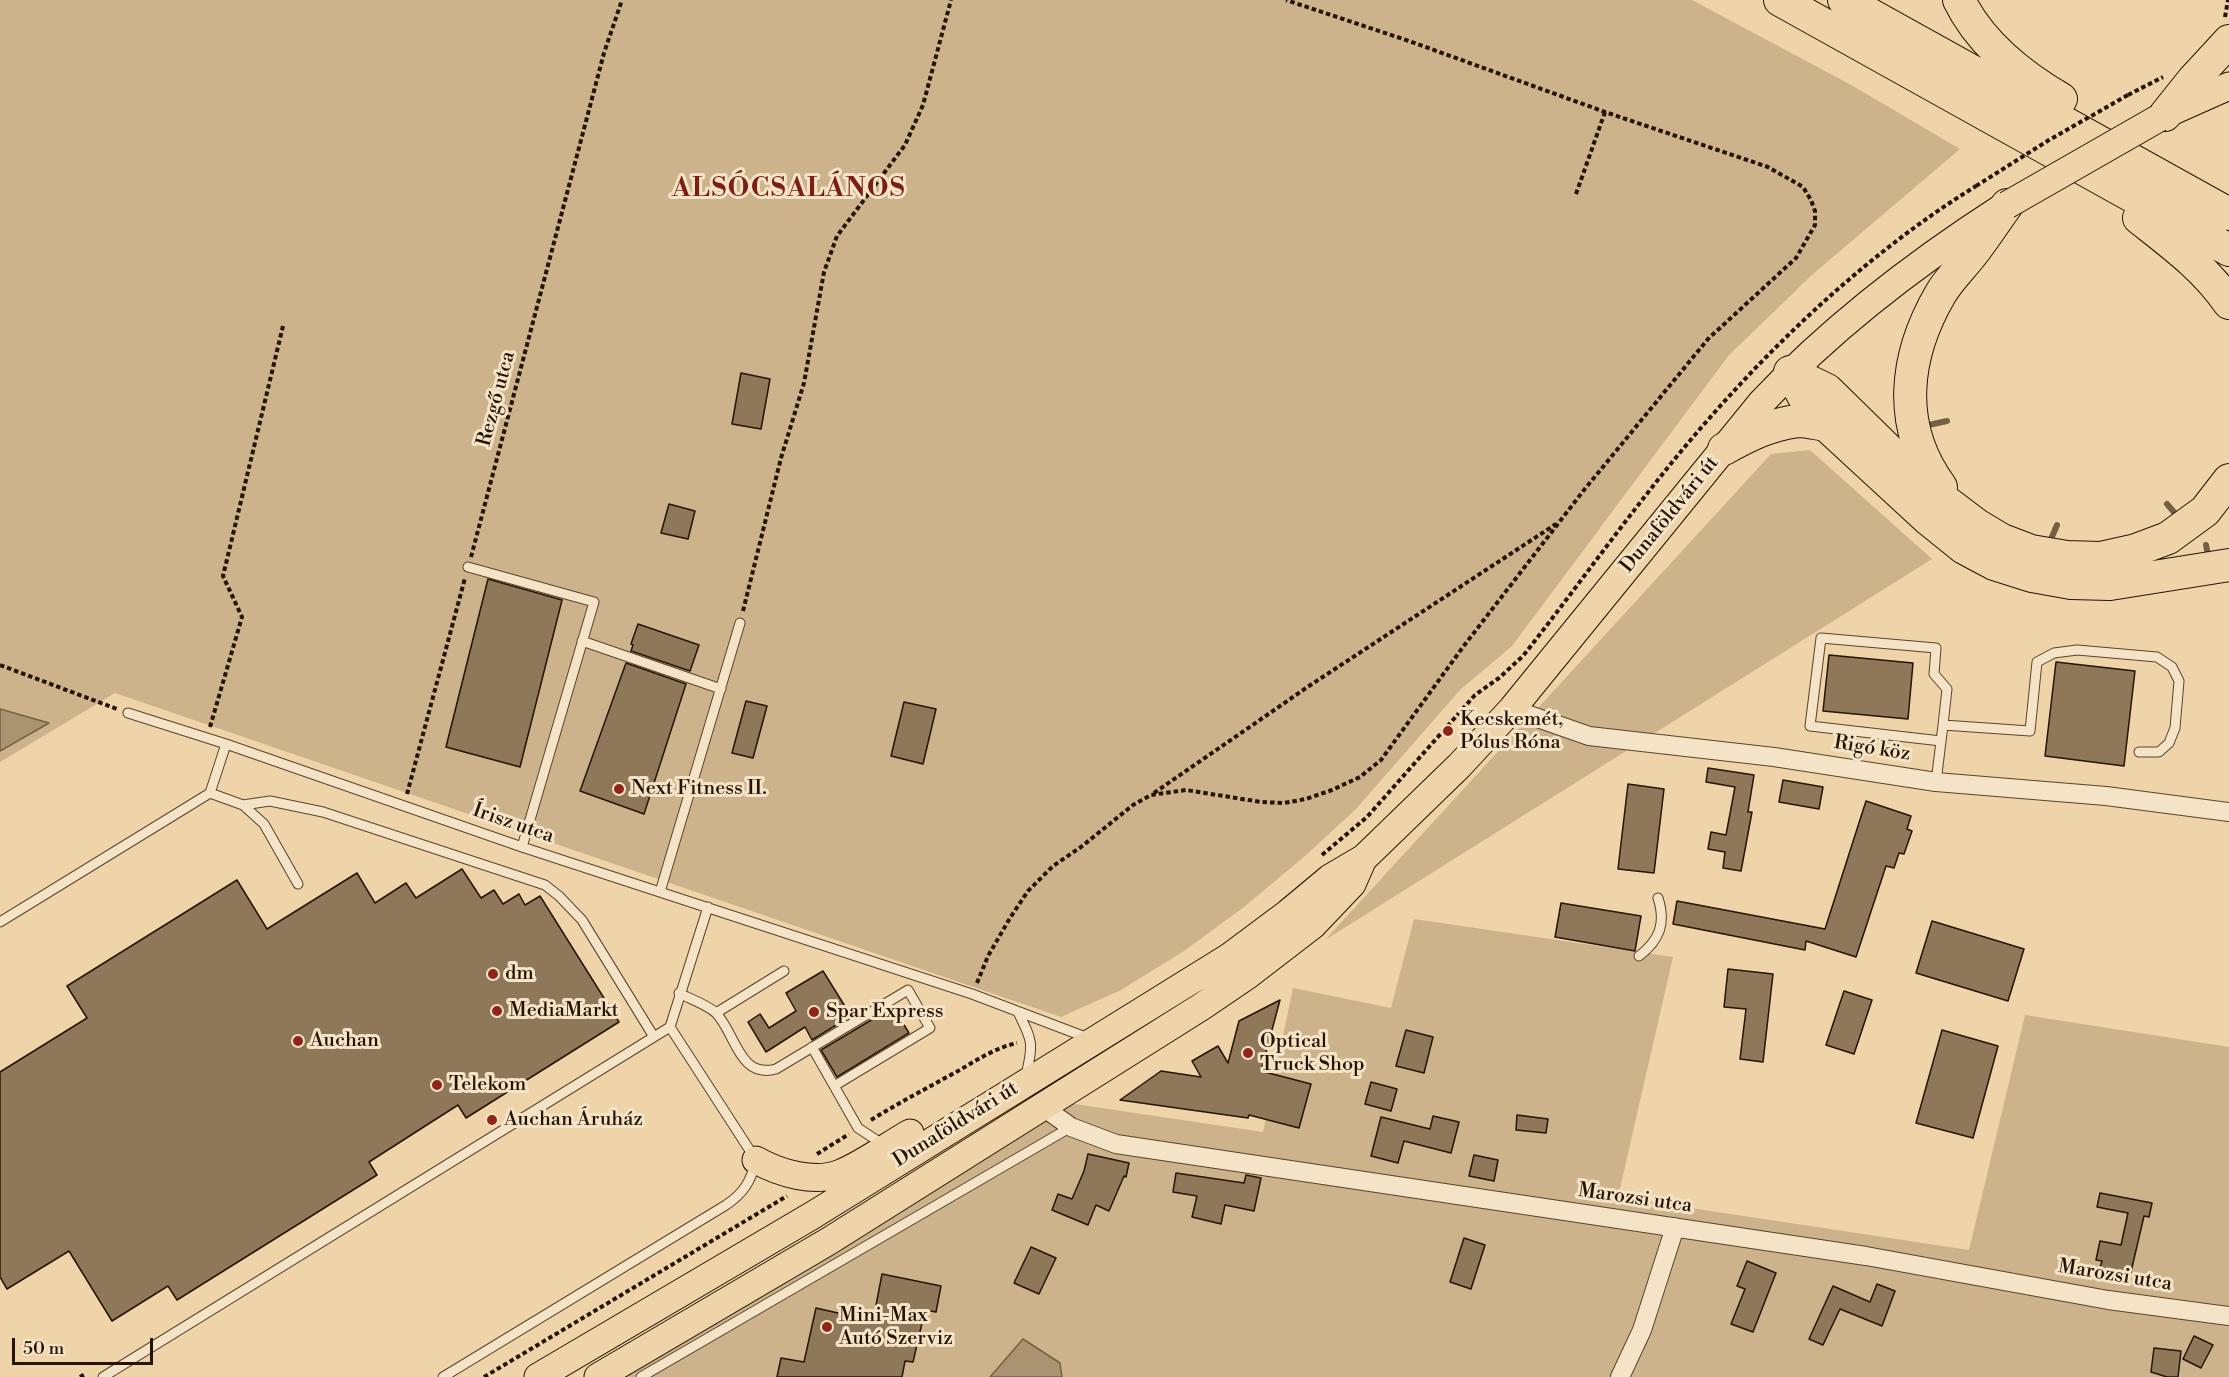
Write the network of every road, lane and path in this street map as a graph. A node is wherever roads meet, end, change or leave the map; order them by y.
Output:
1 (622, 0) edge
2 (951, 0) edge
3 (1286, 0) edge
4 (1779, 0) edge
5 (1844, 0) edge
6 (1959, 0) edge
7 (2229, 41) edge
8 (2229, 86) edge
9 (2128, 95) dead end
10 (1605, 112) junction
11 (2162, 116) junction
12 (2053, 152) junction
13 (2192, 193) junction
14 (1576, 194) dead end
15 (2007, 205) junction
16 (2229, 214) edge
17 (2229, 250) edge
18 (2229, 303) edge
19 (283, 326) dead end
20 (1790, 372) junction
21 (1826, 425) junction
22 (1724, 449) junction
23 (2229, 480) edge
24 (1956, 507) junction
25 (1560, 521) junction
26 (2229, 565) edge
27 (468, 567) junction
28 (740, 623) joint
29 (582, 641) junction
30 (0, 665) edge
31 (721, 689) junction
32 (1512, 709) junction
33 (128, 713) joint
34 (1943, 725) junction
35 (207, 738) junction
36 (1941, 741) junction
37 (226, 744) junction
38 (2139, 752) dead end
39 (1936, 782) junction
40 (210, 793) junction
41 (1151, 795) junction
42 (243, 805) junction
43 (403, 806) junction
44 (2229, 812) edge
45 (522, 847) junction
46 (1364, 858) junction
47 (1316, 860) dead end
48 (298, 884) dead end
49 (660, 892) junction
50 (1658, 898) dead end
51 (708, 907) junction
52 (0, 922) edge
53 (1639, 956) dead end
54 (784, 971) dead end
55 (679, 993) junction
56 (972, 994) junction
57 (1018, 1012) junction
58 (716, 1013) junction
59 (670, 1027) junction
60 (654, 1037) junction
61 (1031, 1039) junction
62 (1093, 1040) junction
63 (812, 1047) junction
64 (834, 1086) junction
65 (1018, 1086) junction
66 (1043, 1107) junction
67 (1071, 1126) junction
68 (858, 1128) junction
69 (947, 1131) junction
70 (886, 1147) junction
71 (756, 1160) junction
72 (802, 1175) junction
73 (1675, 1227) junction
74 (2229, 1316) edge
75 (103, 1377) edge
76 (443, 1377) edge
77 (484, 1377) edge
78 (538, 1377) edge
79 (598, 1377) edge
80 (641, 1377) edge
81 (1620, 1377) edge

1 - 27 path, Rezgő utca
2 - 28 path
3 - 10 path
4 - 12 highway
5 - 13 highway
6 - 13 highway
7 - 11 highway
8 - 11 main road, Dunaföldvári út
9 - 47 path, bridge
10 - 14 path
10 - 25 path
11 - 15 main road, Dunaföldvári út, bridge
12 - 17 highway
12 - 18 highway
13 - 16 highway
15 - 20 main road, Dunaföldvári út
15 - 24 highway
19 - 35 path
20 - 21 highway
20 - 22 main road, Dunaföldvári út
20 - 24 highway
21 - 22 highway
21 - 26 highway
22 - 32 main road, Dunaföldvári út
23 - 24 highway
25 - 41 path
25 - 41 path
27 - 29 lane
27 - 43 path, Rezgő utca
28 - 31 lane
29 - 31 lane
29 - 45 lane
30 - 33 path
31 - 49 lane
32 - 39 street, Rigó köz
32 - 46 main road, Dunaföldvári út
33 - 35 lane, Írisz utca
34 - 36 lane
34 - 36 lane
34 - 38 lane
35 - 37 lane, Írisz utca
36 - 39 lane
37 - 40 lane
37 - 43 lane, Írisz utca
39 - 44 street, Rigó köz
40 - 42 lane
40 - 52 lane
41 - 56 path
42 - 48 lane
42 - 60 lane
43 - 45 lane, Írisz utca
45 - 49 lane, Írisz utca
46 - 62 main road, Dunaföldvári út
46 - 66 main road, Dunaföldvári út
49 - 51 lane, Írisz utca
50 - 53 lane
51 - 55 lane
51 - 56 lane, Írisz utca
54 - 58 lane
55 - 58 lane
55 - 59 lane
56 - 57 lane, Írisz utca
57 - 61 lane
57 - 62 lane, Írisz utca
58 - 63 lane
59 - 60 lane
59 - 71 lane
60 - 75 lane
61 - 65 lane
61 - 68 path
62 - 65 main road, Dunaföldvári út
63 - 64 lane
63 - 64 lane
64 - 68 lane
65 - 69 main road, Dunaföldvári út
65 - 70 main road
66 - 67 street, Marozsi utca
66 - 69 main road
66 - 79 main road, Dunaföldvári út
67 - 73 street, Marozsi utca
67 - 80 lane
68 - 70 lane
68 - 72 path
69 - 78 main road, Dunaföldvári út
70 - 72 main road
71 - 72 main road
71 - 76 lane
72 - 77 path
73 - 74 street, Marozsi utca
73 - 81 street

